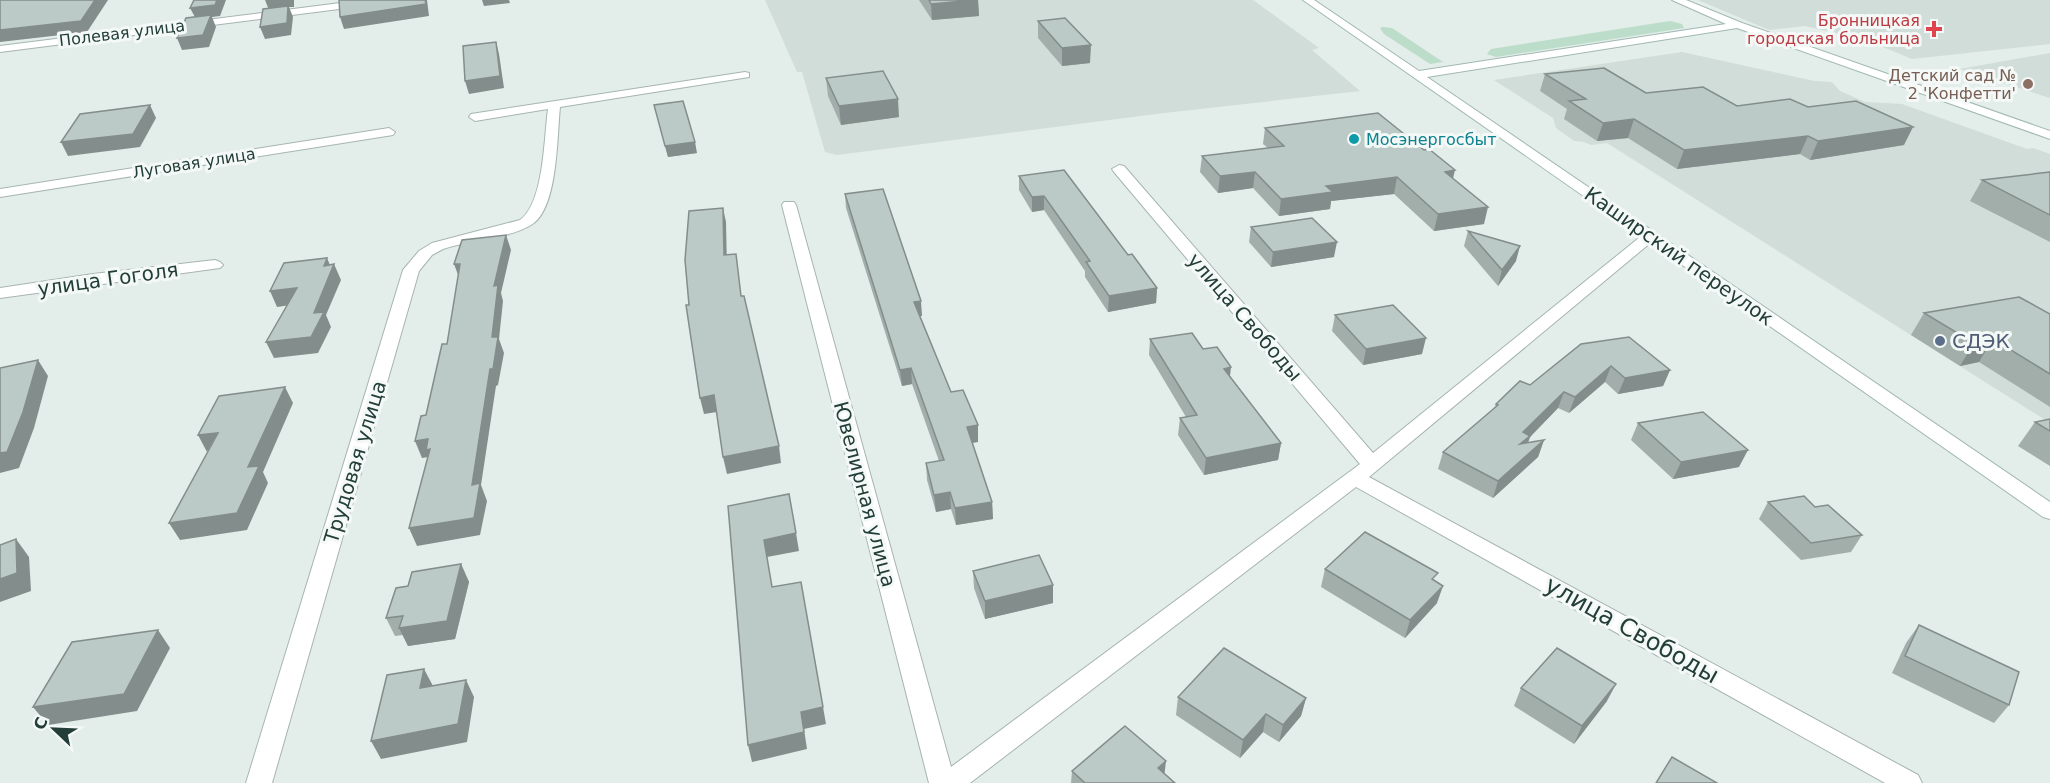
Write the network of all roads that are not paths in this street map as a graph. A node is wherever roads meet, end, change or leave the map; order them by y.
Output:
1 (387, 0) edge
2 (1308, 0) edge
3 (1677, 0) edge
4 (1738, 25) junction
5 (0, 49) edge
6 (745, 75) dead end
7 (1416, 75) junction
8 (554, 105) junction
9 (475, 117) dead end
10 (388, 132) dead end
11 (2050, 135) edge
12 (1119, 169) dead end
13 (0, 193) edge
14 (789, 205) dead end
15 (1650, 236) junction
16 (215, 265) dead end
17 (0, 294) edge
18 (1363, 471) junction
19 (2050, 512) edge
20 (259, 783) edge
21 (942, 783) edge
22 (950, 783) edge
23 (1909, 783) edge

1 - 5 street, Полевая улица
2 - 7 street, Каширский переулок
3 - 4 street
4 - 7 street
4 - 11 street
6 - 8 street
7 - 15 street, Каширский переулок
8 - 9 street
8 - 20 street, Трудовая улица
10 - 13 street, Луговая улица
12 - 18 street, улица Свободы
14 - 21 street, Ювелирная улица
15 - 18 street
15 - 19 street, Каширский переулок
16 - 17 street, улица Гоголя
18 - 22 street
18 - 23 street, улица Свободы

